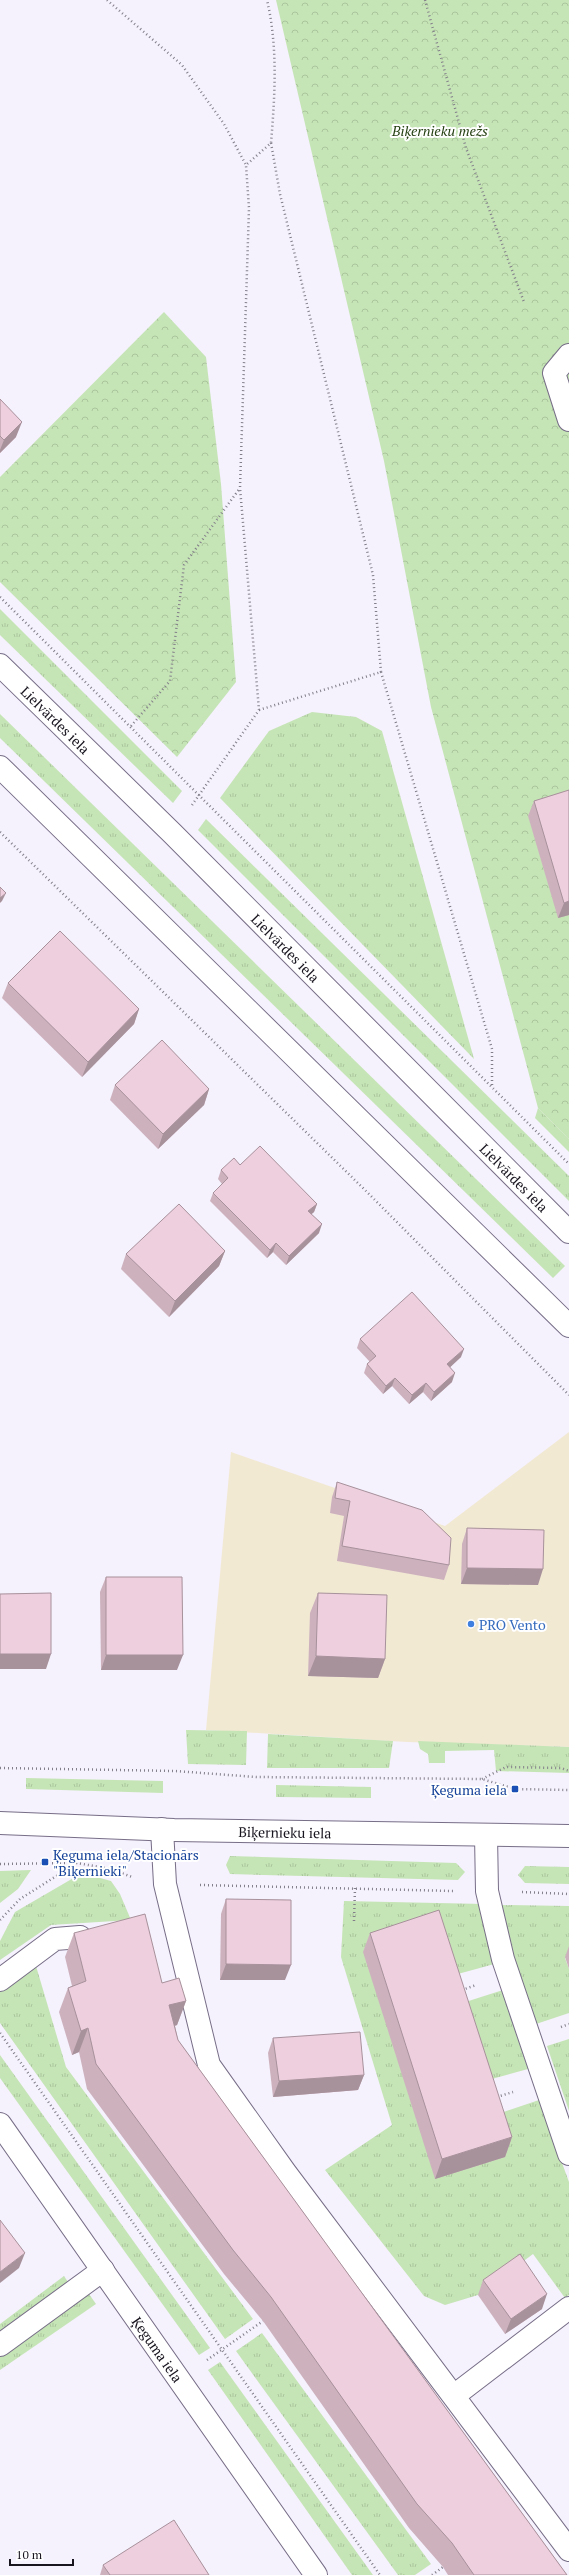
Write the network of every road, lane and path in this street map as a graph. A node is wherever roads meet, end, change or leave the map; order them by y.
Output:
1 (107, 0) edge
2 (267, 0) edge
3 (425, 0) edge
4 (271, 142) junction
5 (246, 165) junction
6 (524, 302) dead end
7 (569, 356) edge
8 (569, 420) edge
9 (240, 488) junction
10 (0, 597) edge
11 (0, 665) edge
12 (381, 672) junction
13 (259, 710) junction
14 (131, 726) junction
15 (0, 767) edge
16 (200, 794) junction
17 (0, 832) edge
18 (172, 833) junction
19 (492, 1088) junction
20 (569, 1164) edge
21 (569, 1232) edge
22 (569, 1326) edge
23 (569, 1395) edge
24 (0, 1768) edge
25 (569, 1771) edge
26 (482, 1779) junction
27 (569, 1790) edge
28 (0, 1823) edge
29 (162, 1829) junction
30 (486, 1835) junction
31 (569, 1836) edge
32 (77, 1863) junction
33 (0, 1864) edge
34 (165, 1884) junction
35 (355, 1888) junction
36 (487, 1891) junction
37 (569, 1894) edge
38 (0, 1920) edge
39 (354, 1921) dead end
40 (89, 1951) edge
41 (0, 1980) edge
42 (0, 2033) edge
43 (0, 2124) edge
44 (569, 2154) edge
45 (103, 2270) junction
46 (569, 2308) edge
47 (263, 2321) dead end
48 (0, 2345) edge
49 (221, 2350) junction
50 (179, 2379) junction
51 (455, 2395) junction
52 (569, 2550) edge
53 (443, 2567) dead end
54 (316, 2575) edge
55 (380, 2575) edge
56 (432, 2575) edge

1 - 5 path
2 - 4 path
3 - 6 path
4 - 5 path
4 - 12 path
5 - 9 path
7 - 8 main road
9 - 13 path
9 - 14 path
10 - 14 path
11 - 18 main road, Lielvārdes iela
12 - 13 path
12 - 19 path
13 - 16 path
14 - 16 path
15 - 22 main road
16 - 18 path
16 - 19 path
17 - 23 path
18 - 21 main road, Lielvārdes iela
19 - 20 path
24 - 26 path
25 - 26 path
26 - 27 path
28 - 29 main road, Biķernieku iela
29 - 30 main road, Biķernieku iela
29 - 34 main road
30 - 31 main road, Biķernieku iela
30 - 36 main road
32 - 33 path
32 - 34 path
32 - 38 path
34 - 35 path
34 - 51 main road
35 - 36 path
35 - 39 path
36 - 37 path
36 - 44 main road
40 - 41 main road
42 - 49 path
43 - 45 main road, Ķeguma iela
45 - 48 main road
45 - 50 main road, Ķeguma iela
46 - 51 main road
47 - 49 path
49 - 50 path
49 - 55 path
50 - 54 main road, Ķeguma iela
51 - 52 main road
53 - 56 path

